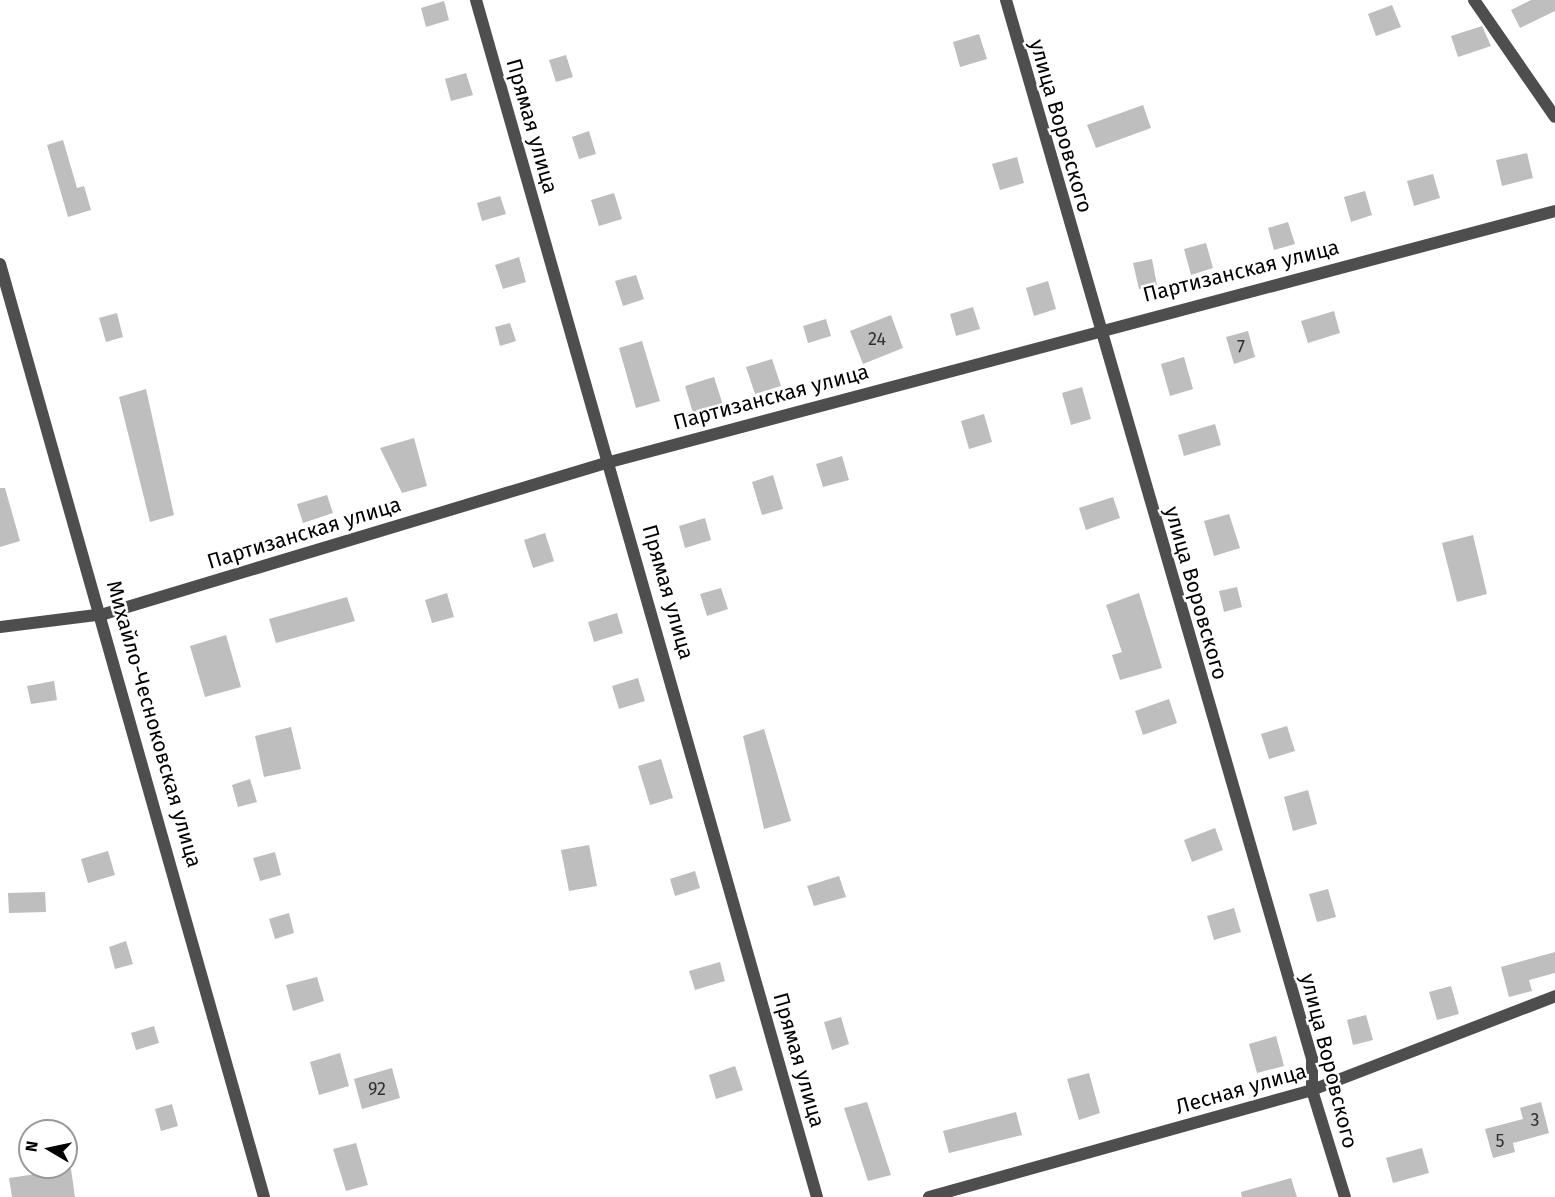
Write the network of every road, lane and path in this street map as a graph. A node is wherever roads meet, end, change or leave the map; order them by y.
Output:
1 (476, 0) edge
2 (1006, 0) edge
3 (1474, 0) edge
4 (1555, 117) edge
5 (1555, 211) edge
6 (0, 264) edge
7 (1097, 328) junction
8 (606, 463) junction
9 (104, 614) junction
10 (0, 627) edge
11 (1555, 996) edge
12 (1312, 1090) junction
13 (264, 1197) edge
14 (817, 1197) edge
15 (929, 1197) edge
16 (1345, 1197) edge

1 - 8 street, Прямая улица
2 - 7 street, улица Воровского
3 - 4 street
5 - 7 street, Партизанская улица
6 - 9 street, Михайло-Чесноковская улица
7 - 8 street, Партизанская улица
7 - 12 street, улица Воровского
8 - 9 street, Партизанская улица
8 - 14 street, Прямая улица
9 - 10 street, Партизанская улица
9 - 13 street, Михайло-Чесноковская улица
11 - 12 street, Лесная улица
12 - 15 street, Лесная улица
12 - 16 street, улица Воровского

